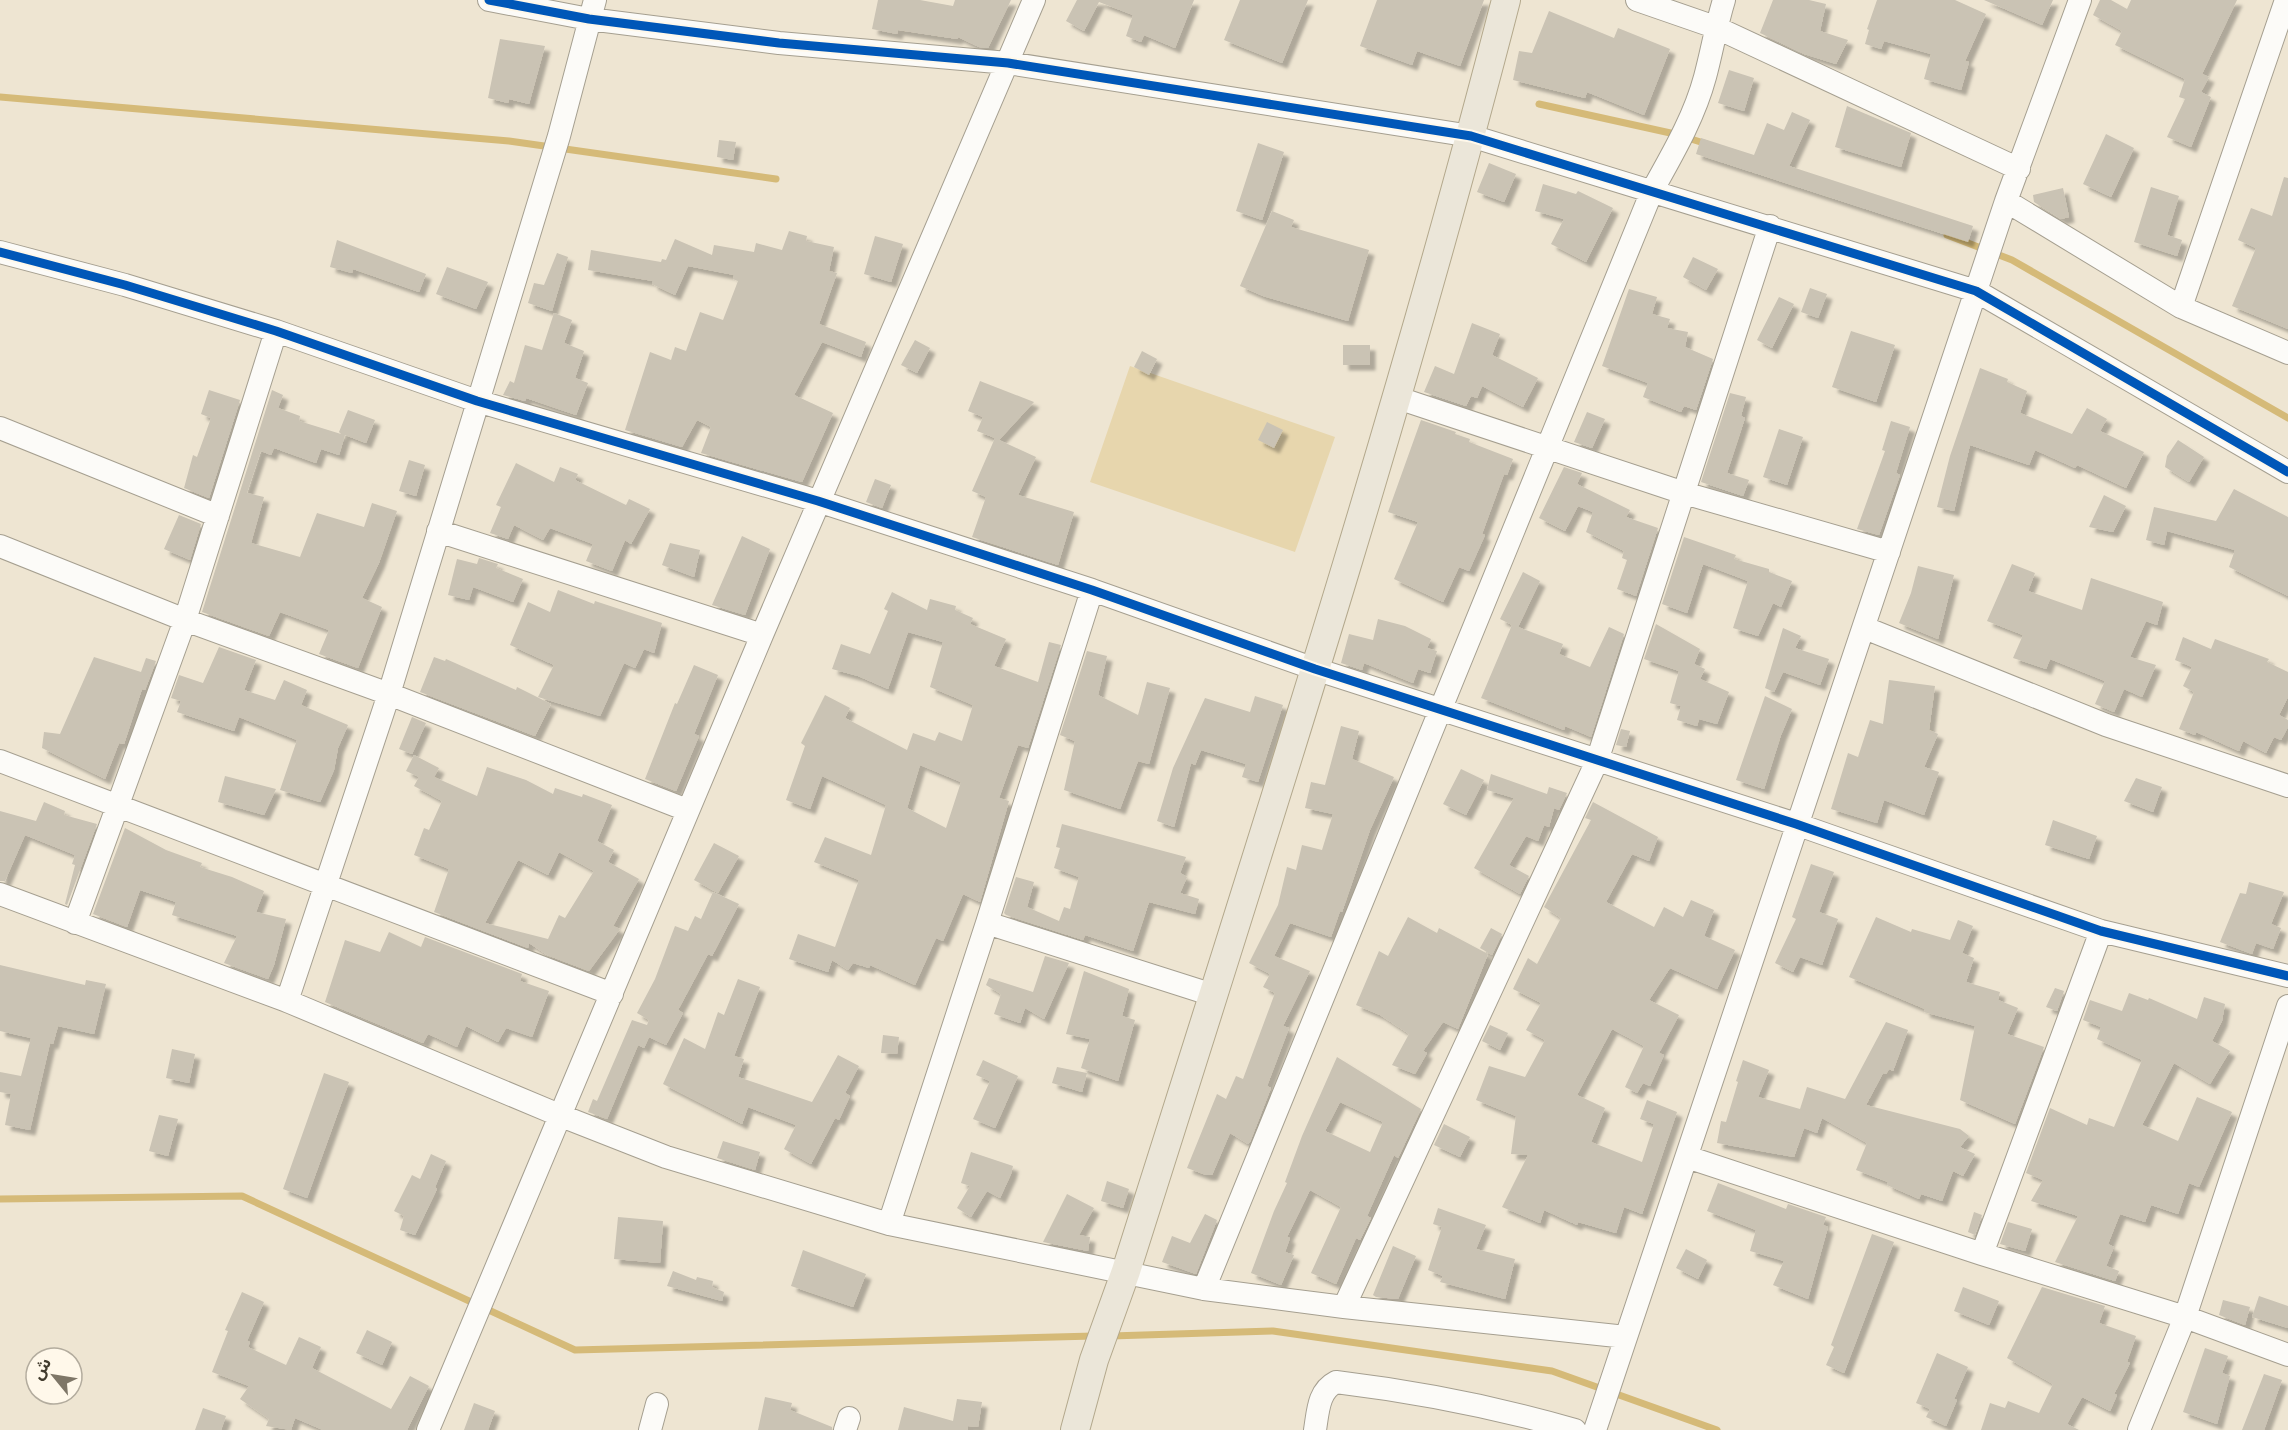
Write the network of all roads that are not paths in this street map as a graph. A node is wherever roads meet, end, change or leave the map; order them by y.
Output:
1 (489, 0) edge
2 (1034, 0) edge
3 (1506, 0) edge
4 (1637, 0) edge
5 (1724, 0) edge
6 (2080, 0) edge
7 (2286, 0) edge
8 (592, 9) edge
9 (1715, 27) junction
10 (1008, 63) junction
11 (1471, 136) junction
12 (2019, 169) junction
13 (1652, 191) junction
14 (2003, 210) junction
15 (1770, 226) junction
16 (0, 252) edge
17 (1976, 291) junction
18 (2181, 307) junction
19 (276, 331) junction
20 (2288, 353) edge
21 (1395, 397) junction
22 (477, 401) junction
23 (0, 428) edge
24 (1547, 450) junction
25 (2288, 472) edge
26 (1684, 493) junction
27 (818, 501) junction
28 (218, 516) junction
29 (438, 531) junction
30 (0, 546) edge
31 (1889, 552) junction
32 (1092, 590) junction
33 (185, 620) junction
34 (1865, 628) junction
35 (762, 635) junction
36 (1315, 669) junction
37 (388, 694) junction
38 (1443, 708) junction
39 (0, 761) edge
40 (1597, 761) junction
41 (2288, 786) edge
42 (116, 805) junction
43 (687, 810) junction
44 (1796, 824) junction
45 (324, 884) junction
46 (0, 894) edge
47 (75, 923) junction
48 (987, 923) junction
49 (2101, 931) junction
50 (2288, 976) edge
51 (612, 994) junction
52 (1213, 995) junction
53 (287, 1001) junction
54 (2288, 1006) edge
55 (559, 1115) junction
56 (1687, 1156) junction
57 (889, 1224) junction
58 (1982, 1254) junction
59 (1125, 1271) junction
60 (1204, 1289) junction
61 (1344, 1307) junction
62 (2185, 1317) junction
63 (1623, 1346) junction
64 (2288, 1355) edge
65 (657, 1404) dead end
66 (1597, 1426) edge
67 (428, 1430) edge
68 (650, 1430) edge
69 (1075, 1430) edge
70 (1315, 1430) edge
71 (1575, 1430) edge
72 (2139, 1430) edge

1 - 8 street
2 - 10 street
3 - 11 main road
4 - 9 street
5 - 9 street
6 - 12 street
7 - 18 street
8 - 10 street
8 - 22 street
9 - 12 street
9 - 13 street
10 - 11 street
10 - 27 street
11 - 13 street
11 - 21 main road
12 - 14 street
13 - 15 street
13 - 24 street
14 - 17 street
14 - 18 street
15 - 17 street
15 - 26 street
16 - 19 street
17 - 25 street
17 - 31 street
18 - 20 street
19 - 22 street
19 - 28 street
21 - 24 street
21 - 36 main road
22 - 27 street
22 - 29 street
23 - 28 street
24 - 26 street
24 - 38 street
26 - 31 street
26 - 40 street
27 - 32 street
27 - 35 street
28 - 33 street
29 - 35 street
29 - 37 street
30 - 33 street
31 - 34 street
32 - 36 street
32 - 48 street
33 - 37 street
33 - 42 street
34 - 41 street
34 - 44 street
35 - 43 street
36 - 38 street
36 - 52 main road
37 - 43 street
37 - 45 street
38 - 40 street
38 - 60 street
39 - 42 street
40 - 44 street
40 - 61 street
42 - 45 street
42 - 47 street
43 - 51 street
44 - 49 street
44 - 56 street
45 - 51 street
45 - 53 street
46 - 47 street
47 - 53 street
48 - 52 street
48 - 57 street
49 - 50 street
49 - 58 street
51 - 55 street
52 - 59 main road
53 - 55 street
54 - 62 street
55 - 57 street
55 - 67 street
56 - 58 street
56 - 63 street
57 - 59 street
58 - 62 street
59 - 60 street
59 - 69 main road
60 - 61 street
61 - 63 street
62 - 64 street
62 - 72 street
63 - 66 street
65 - 68 street
70 - 71 street

